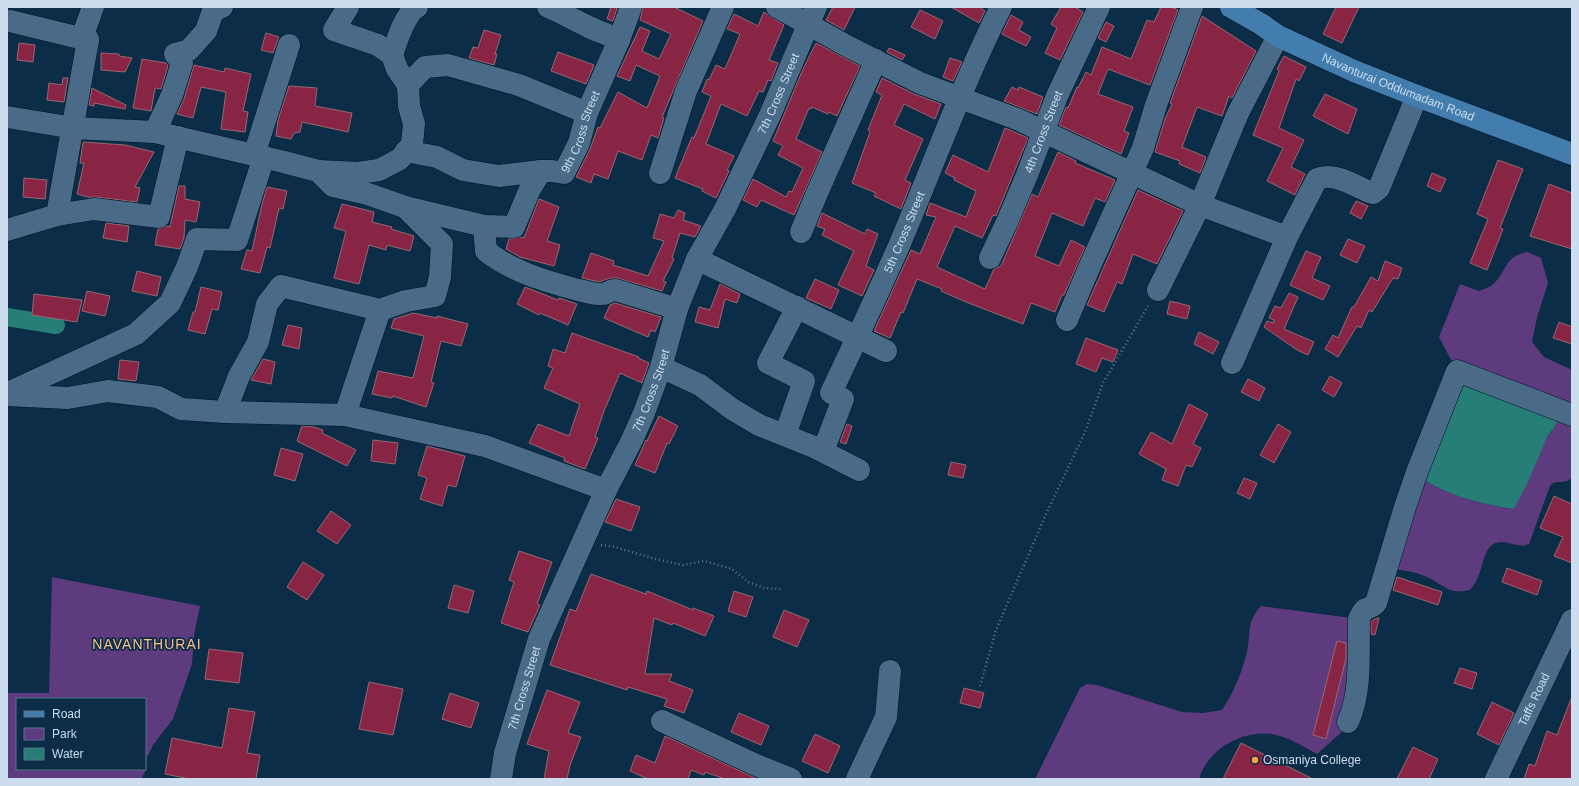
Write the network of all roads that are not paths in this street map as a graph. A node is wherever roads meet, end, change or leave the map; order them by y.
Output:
1 (93, 7) edge
2 (222, 7) edge
3 (417, 7) edge
4 (548, 7) edge
5 (631, 7) edge
6 (723, 7) edge
7 (777, 7) edge
8 (1001, 7) edge
9 (1099, 7) edge
10 (1192, 7) edge
11 (1231, 7) edge
12 (343, 8) edge
13 (812, 16) edge
14 (10, 21) dead end
15 (1278, 36) junction
16 (88, 40) junction
17 (620, 40) junction
18 (289, 45) dead end
19 (392, 55) junction
20 (876, 60) junction
21 (408, 85) junction
22 (960, 96) junction
23 (1416, 96) junction
24 (587, 113) junction
25 (7, 117) edge
26 (74, 128) junction
27 (1044, 131) junction
28 (155, 132) junction
29 (178, 137) junction
30 (406, 151) junction
31 (1572, 154) edge
32 (259, 156) junction
33 (318, 171) junction
34 (542, 172) junction
35 (660, 173) dead end
36 (1130, 173) junction
37 (499, 176) junction
38 (526, 200) junction
39 (1200, 205) junction
40 (405, 208) junction
41 (57, 216) junction
42 (484, 226) junction
43 (7, 230) edge
44 (801, 232) dead end
45 (1287, 237) junction
46 (990, 258) dead end
47 (697, 260) junction
48 (1158, 290) road end
49 (797, 307) junction
50 (677, 309) junction
51 (380, 310) junction
52 (1067, 320) dead end
53 (858, 337) junction
54 (886, 351) dead end
55 (1232, 363) dead end
56 (661, 367) junction
57 (7, 394) edge
58 (225, 412) junction
59 (345, 415) junction
60 (1572, 415) edge
61 (785, 435) junction
62 (824, 451) junction
63 (859, 470) dead end
64 (606, 490) junction
65 (1572, 620) edge
66 (890, 671) dead end
67 (662, 721) dead end
68 (1348, 722) dead end
69 (501, 779) edge
70 (791, 779) edge
71 (857, 779) edge
72 (1496, 779) edge

1 - 16 street
2 - 28 street
3 - 19 street
4 - 17 street
5 - 17 street, 9th Cross Street
6 - 35 street
7 - 13 street
8 - 22 street, 5th Cross Street
9 - 27 street, 4th Cross Street
10 - 36 street
11 - 15 main road, Navanturai Oddumadam Road
12 - 19 street
13 - 20 street
13 - 47 street, 7th Cross Street
14 - 16 street
15 - 23 main road, Navanturai Oddumadam Road
15 - 39 street
16 - 26 street
17 - 24 street, 9th Cross Street
18 - 32 street
19 - 21 street
20 - 22 street
20 - 44 street
21 - 24 street
21 - 30 street
22 - 27 street
22 - 53 street, 5th Cross Street
23 - 31 main road, Navanturai Oddumadam Road
23 - 45 street
24 - 34 street, 9th Cross Street
25 - 26 street
26 - 28 street
26 - 41 street
27 - 36 street
27 - 46 street, 4th Cross Street
28 - 29 street
29 - 32 street
29 - 41 street
30 - 33 street
30 - 37 street
32 - 33 street
32 - 57 street
33 - 40 street
34 - 37 street
34 - 38 street, 9th Cross Street
36 - 39 street
36 - 52 street
37 - 38 street
38 - 42 street, 9th Cross Street
39 - 45 street
39 - 48 street
40 - 42 street
40 - 51 street
41 - 43 street
42 - 50 street
45 - 55 street
47 - 49 street
47 - 50 street, 7th Cross Street
49 - 53 street
49 - 61 street
50 - 56 street, 7th Cross Street
51 - 58 street
51 - 59 street
53 - 54 street
53 - 62 street, 5th Cross Street
56 - 61 street
56 - 64 street, 7th Cross Street
57 - 58 street
58 - 59 street
59 - 64 street
60 - 68 street
61 - 62 street
62 - 63 street
64 - 69 street, 7th Cross Street
65 - 72 street, Taffs Road
66 - 71 street
67 - 70 street

